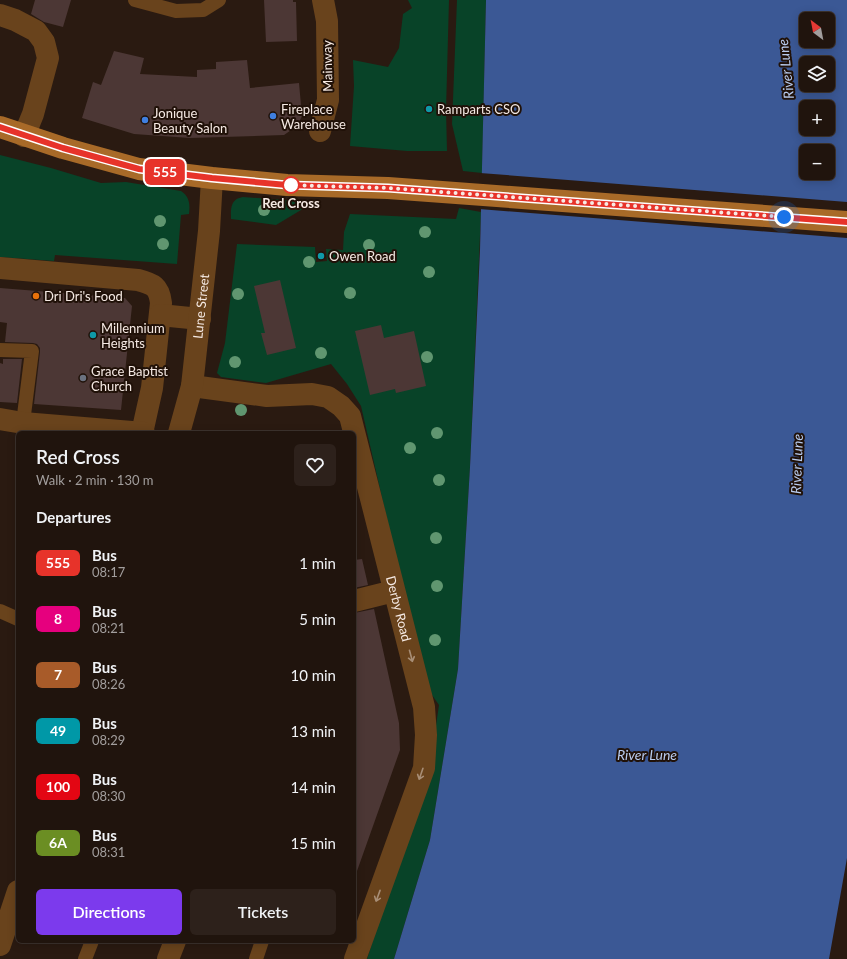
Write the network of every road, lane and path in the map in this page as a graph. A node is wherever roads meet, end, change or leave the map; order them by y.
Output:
1 (134, 0) edge
2 (219, 0) edge
3 (323, 0) edge
4 (0, 15) edge
5 (0, 127) edge
6 (320, 131) dead end
7 (24, 136) junction
8 (212, 178) junction
9 (847, 222) edge
10 (0, 268) edge
11 (160, 309) junction
12 (200, 319) junction
13 (0, 350) edge
14 (192, 386) junction
15 (0, 419) edge
16 (23, 423) junction
17 (119, 431) edge
18 (143, 431) edge
19 (180, 431) edge
20 (354, 431) edge
21 (356, 440) edge
22 (394, 591) junction
23 (356, 600) edge
24 (0, 611) edge
25 (16, 618) edge
26 (16, 897) edge
27 (91, 943) edge
28 (174, 943) edge
29 (261, 943) edge
30 (0, 944) edge
31 (85, 959) edge
32 (168, 959) edge
33 (256, 959) edge
34 (355, 959) edge

1 - 2 lane
3 - 6 street, Mainway
4 - 7 street
5 - 7 main road
7 - 8 main road
8 - 9 main road
8 - 12 street, Lune Street
10 - 11 street
11 - 12 street
11 - 18 street
12 - 14 street, Lune Street
13 - 16 lane
14 - 19 street, Lune Street
14 - 20 street, Derby Road
15 - 16 street
16 - 17 street
21 - 22 street, Derby Road
22 - 23 street
22 -> 34 street, Derby Road
24 - 25 lane
26 - 30 street
27 - 31 lane
28 - 32 street
29 - 33 lane

